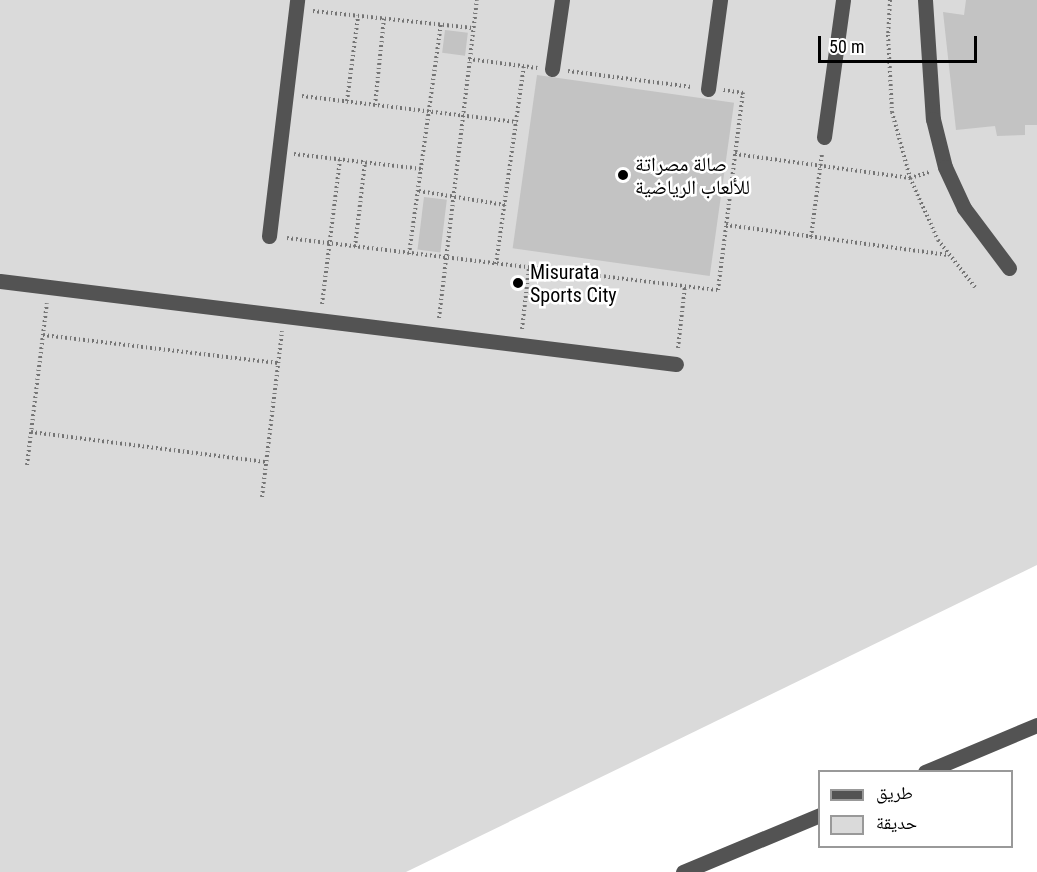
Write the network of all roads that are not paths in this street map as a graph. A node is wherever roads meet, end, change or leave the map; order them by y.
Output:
1 (562, 0) edge
2 (720, 0) edge
3 (843, 0) edge
4 (925, 0) edge
5 (297, 5) edge
6 (552, 69) road end
7 (708, 89) road end
8 (824, 137) road end
9 (269, 236) road end
10 (1009, 268) dead end
11 (0, 281) edge
12 (676, 364) road end
13 (1037, 725) edge
14 (927, 770) edge
15 (818, 815) edge
16 (683, 872) edge

1 - 6 street
2 - 7 street
3 - 8 street
4 - 10 street
5 - 9 street
11 - 12 street
13 - 14 street
15 - 16 street

